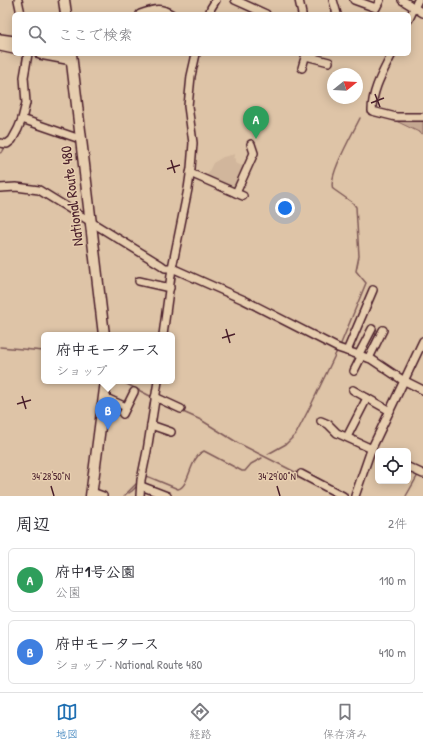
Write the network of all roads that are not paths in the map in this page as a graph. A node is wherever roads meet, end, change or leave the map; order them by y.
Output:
1 (18, 0) edge
2 (64, 0) edge
3 (216, 0) edge
4 (235, 0) edge
5 (299, 0) edge
6 (333, 0) edge
7 (354, 0) edge
8 (380, 0) edge
9 (402, 0) edge
10 (418, 0) edge
11 (247, 3) edge
12 (414, 8) junction
13 (21, 12) edge
14 (66, 12) edge
15 (147, 12) edge
16 (167, 12) edge
17 (210, 12) edge
18 (263, 12) edge
19 (302, 12) edge
20 (336, 12) edge
21 (423, 13) edge
22 (411, 15) edge
23 (0, 39) edge
24 (12, 42) edge
25 (0, 46) edge
26 (12, 49) edge
27 (28, 56) edge
28 (61, 56) edge
29 (196, 56) edge
30 (306, 56) edge
31 (309, 56) edge
32 (391, 56) edge
33 (71, 57) edge
34 (330, 62) dead end
35 (302, 68) dead end
36 (423, 117) edge
37 (22, 119) junction
38 (80, 138) junction
39 (4, 143) edge
40 (251, 144) dead end
41 (190, 173) junction
42 (0, 188) edge
43 (90, 222) junction
44 (172, 268) junction
45 (139, 281) dead end
46 (170, 288) junction
47 (373, 293) dead end
48 (383, 330) dead end
49 (104, 332) edge
50 (163, 332) edge
51 (372, 333) dead end
52 (423, 342) edge
53 (347, 350) junction
54 (360, 355) junction
55 (369, 358) junction
56 (354, 371) dead end
57 (404, 381) junction
58 (106, 384) edge
59 (157, 384) edge
60 (353, 390) dead end
61 (423, 390) edge
62 (134, 392) dead end
63 (104, 397) junction
64 (155, 397) junction
65 (367, 398) junction
66 (126, 407) junction
67 (181, 409) dead end
68 (390, 411) junction
69 (123, 414) dead end
70 (321, 421) dead end
71 (151, 425) junction
72 (166, 432) dead end
73 (347, 437) junction
74 (374, 451) edge
75 (411, 468) edge
76 (421, 473) edge
77 (302, 474) dead end
78 (141, 486) junction
79 (153, 493) edge
80 (91, 494) edge
81 (169, 495) edge
82 (104, 496) edge
83 (140, 496) edge
84 (343, 496) edge
85 (355, 496) edge

1 - 13 street
2 - 14 highway
3 - 17 street
4 - 11 street
5 - 19 street
6 - 20 street
7 - 8 street
9 - 12 street
10 - 12 street
11 - 18 street
12 - 21 street
12 - 22 street
15 - 16 street
23 - 24 main road
25 - 26 main road
27 - 37 street
28 - 33 main road
29 - 41 street
30 - 35 street
31 - 34 street
32 - 36 street
33 - 38 highway, National Route 480
37 - 38 street
37 - 39 street
38 - 43 highway, National Route 480
40 - 41 street
41 - 44 street
42 - 43 street
43 - 44 street
43 - 49 highway, National Route 480
44 - 46 street
44 - 53 street
45 - 46 street
46 - 50 street
47 - 53 street
48 - 55 street
51 - 54 street
52 - 57 street
53 - 54 street
54 - 55 street
54 - 56 street
55 - 57 street
57 - 61 street
57 - 68 street
58 - 63 highway
59 - 64 street
60 - 65 street
62 - 66 street
63 - 66 street
63 - 80 highway
64 - 67 street
64 - 71 street
65 - 68 street
65 - 73 street
66 - 69 street
68 - 74 street
70 - 73 street
71 - 72 street
71 - 78 street
73 - 74 street
74 - 85 street
75 - 76 street
77 - 84 street
78 - 79 street
78 - 83 street
79 - 81 street
80 - 82 street

